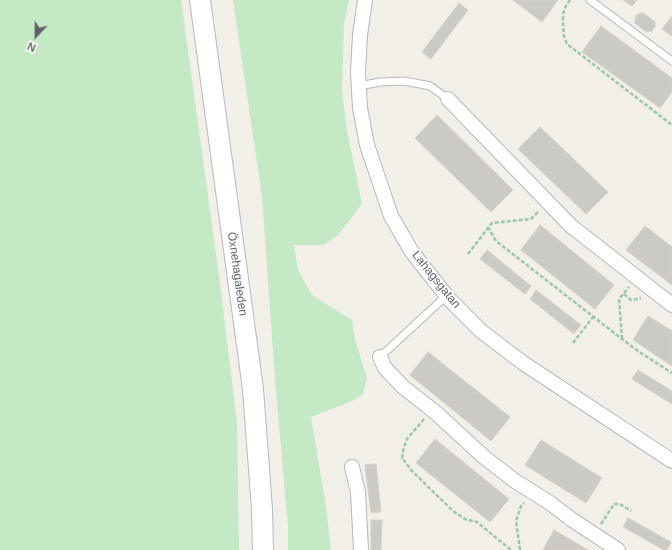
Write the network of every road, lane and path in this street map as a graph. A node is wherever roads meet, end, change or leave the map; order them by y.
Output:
1 (200, 0) edge
2 (365, 0) edge
3 (570, 0) edge
4 (590, 0) edge
5 (672, 61) edge
6 (359, 86) junction
7 (448, 99) joint
8 (672, 125) edge
9 (549, 202) junction
10 (488, 227) junction
11 (468, 254) dead end
12 (637, 276) junction
13 (446, 296) junction
14 (672, 305) edge
15 (593, 317) junction
16 (622, 340) junction
17 (573, 343) dead end
18 (380, 357) joint
19 (672, 373) edge
20 (433, 410) junction
21 (672, 461) edge
22 (352, 467) dead end
23 (532, 492) junction
24 (631, 511) dead end
25 (594, 535) junction
26 (263, 550) edge
27 (361, 550) edge
28 (512, 550) edge
29 (520, 550) edge
30 (618, 550) edge

1 - 26 street, Öxnehagaleden
2 - 6 street, Lahagsgatan
3 - 8 path
4 - 5 lane
6 - 7 lane
6 - 13 street, Lahagsgatan
7 - 9 street
9 - 10 path
9 - 12 street
10 - 11 path
10 - 15 path
12 - 14 street
12 - 16 path
13 - 18 lane
13 - 21 street, Lahagsgatan
15 - 16 path
15 - 17 path
16 - 19 path
18 - 20 street
20 - 23 street
20 - 28 path
22 - 27 street
23 - 25 street
23 - 29 path
24 - 25 path
25 - 30 street

